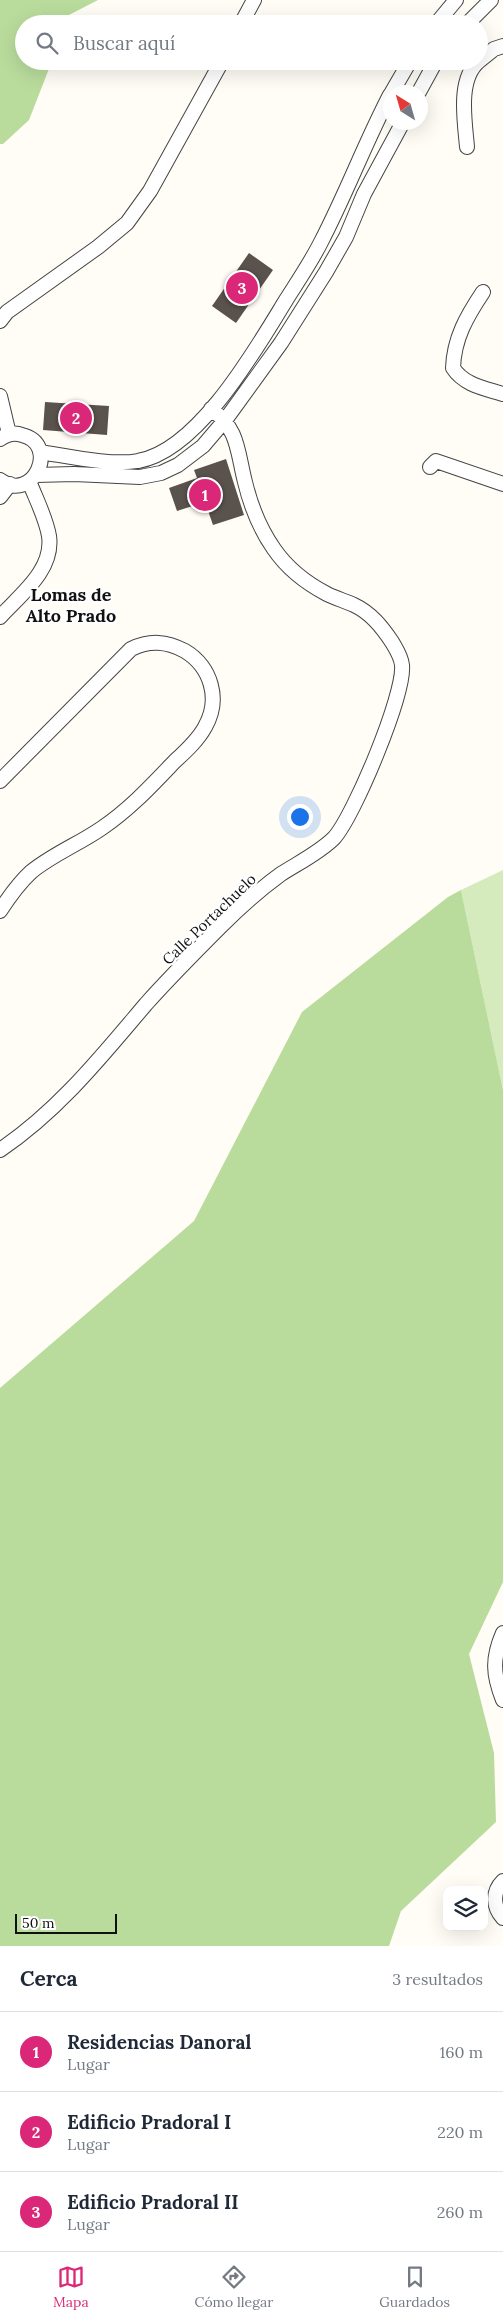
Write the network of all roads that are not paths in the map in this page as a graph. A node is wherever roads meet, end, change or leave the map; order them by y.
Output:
1 (254, 0) edge
2 (456, 0) edge
3 (492, 0) edge
4 (246, 15) edge
5 (444, 15) edge
6 (476, 15) edge
7 (503, 46) edge
8 (488, 54) edge
9 (217, 70) edge
10 (405, 70) edge
11 (431, 70) edge
12 (472, 70) edge
13 (396, 85) edge
14 (423, 85) edge
15 (383, 111) edge
16 (399, 130) edge
17 (467, 147) dead end
18 (483, 292) dead end
19 (0, 321) edge
20 (503, 394) edge
21 (0, 396) edge
22 (212, 409) junction
23 (226, 419) junction
24 (5, 437) edge
25 (40, 452) junction
26 (430, 467) dead end
27 (32, 478) junction
28 (5, 482) edge
29 (503, 484) edge
30 (0, 497) edge
31 (0, 617) edge
32 (0, 781) edge
33 (0, 911) edge
34 (0, 1150) edge
35 (503, 1633) edge
36 (503, 1700) edge
37 (503, 1880) edge
38 (503, 1918) edge

1 - 4 street
2 - 5 street
3 - 6 street
7 - 8 street
9 - 19 street
10 - 13 street
11 - 14 street
12 - 17 street
15 - 22 street
16 - 23 street
18 - 20 street
21 - 24 street
22 - 23 street
22 - 25 street
23 - 27 street
23 - 34 street, Calle Portachuelo
24 - 25 street
25 - 27 street
26 - 29 street
27 - 28 street
27 - 31 street
28 - 30 street
32 - 33 street
35 - 36 street
37 - 38 street

